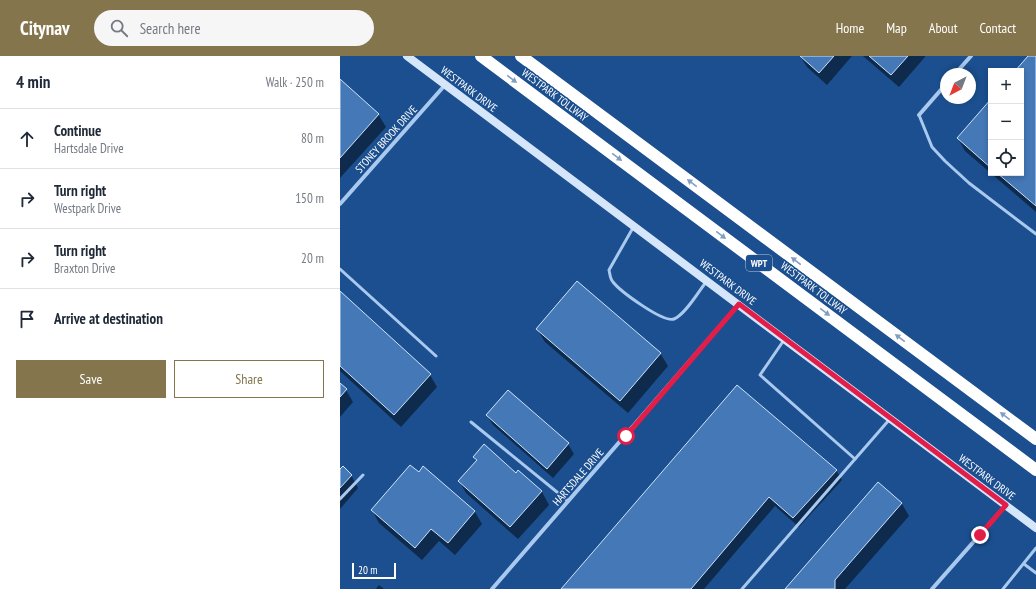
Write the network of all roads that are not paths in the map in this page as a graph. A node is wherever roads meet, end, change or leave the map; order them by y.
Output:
1 (407, 56) edge
2 (481, 56) edge
3 (521, 56) edge
4 (971, 56) edge
5 (960, 68) edge
6 (445, 85) junction
7 (940, 91) edge
8 (919, 115) joint
9 (340, 204) edge
10 (634, 226) junction
11 (1036, 234) edge
12 (340, 269) edge
13 (707, 280) junction
14 (739, 304) junction
15 (785, 339) junction
16 (436, 356) dead end
17 (890, 418) junction
18 (471, 422) dead end
19 (1036, 439) edge
20 (855, 459) junction
21 (1036, 470) edge
22 (363, 475) dead end
23 (340, 499) edge
24 (568, 501) junction
25 (1006, 505) junction
26 (1036, 528) edge
27 (1036, 548) edge
28 (1024, 564) junction
29 (1036, 573) edge
30 (492, 589) edge
31 (742, 589) edge
32 (932, 589) edge
33 (1003, 589) edge

1 - 6 main road, WESTPARK DRIVE
2 -> 21 highway, WESTPARK TOLLWAY / WPT
19 -> 3 highway, WESTPARK TOLLWAY / WPT
4 - 5 street
6 - 9 street, STONEY BROOK DRIVE
6 - 10 main road, WESTPARK DRIVE
7 - 8 street
8 - 11 lane
10 - 13 main road, WESTPARK DRIVE
10 - 13 lane
12 - 16 lane
13 - 14 main road, WESTPARK DRIVE
14 - 15 main road, WESTPARK DRIVE
14 - 24 street, HARTSDALE DRIVE
15 - 17 main road, WESTPARK DRIVE
15 - 20 lane
17 - 20 lane
17 - 25 main road, WESTPARK DRIVE
18 - 24 lane
20 - 31 lane
22 - 23 lane
24 - 30 street, HARTSDALE DRIVE
25 - 26 main road, WESTPARK DRIVE
25 - 32 street
27 - 28 lane
28 - 29 lane
28 - 33 lane

